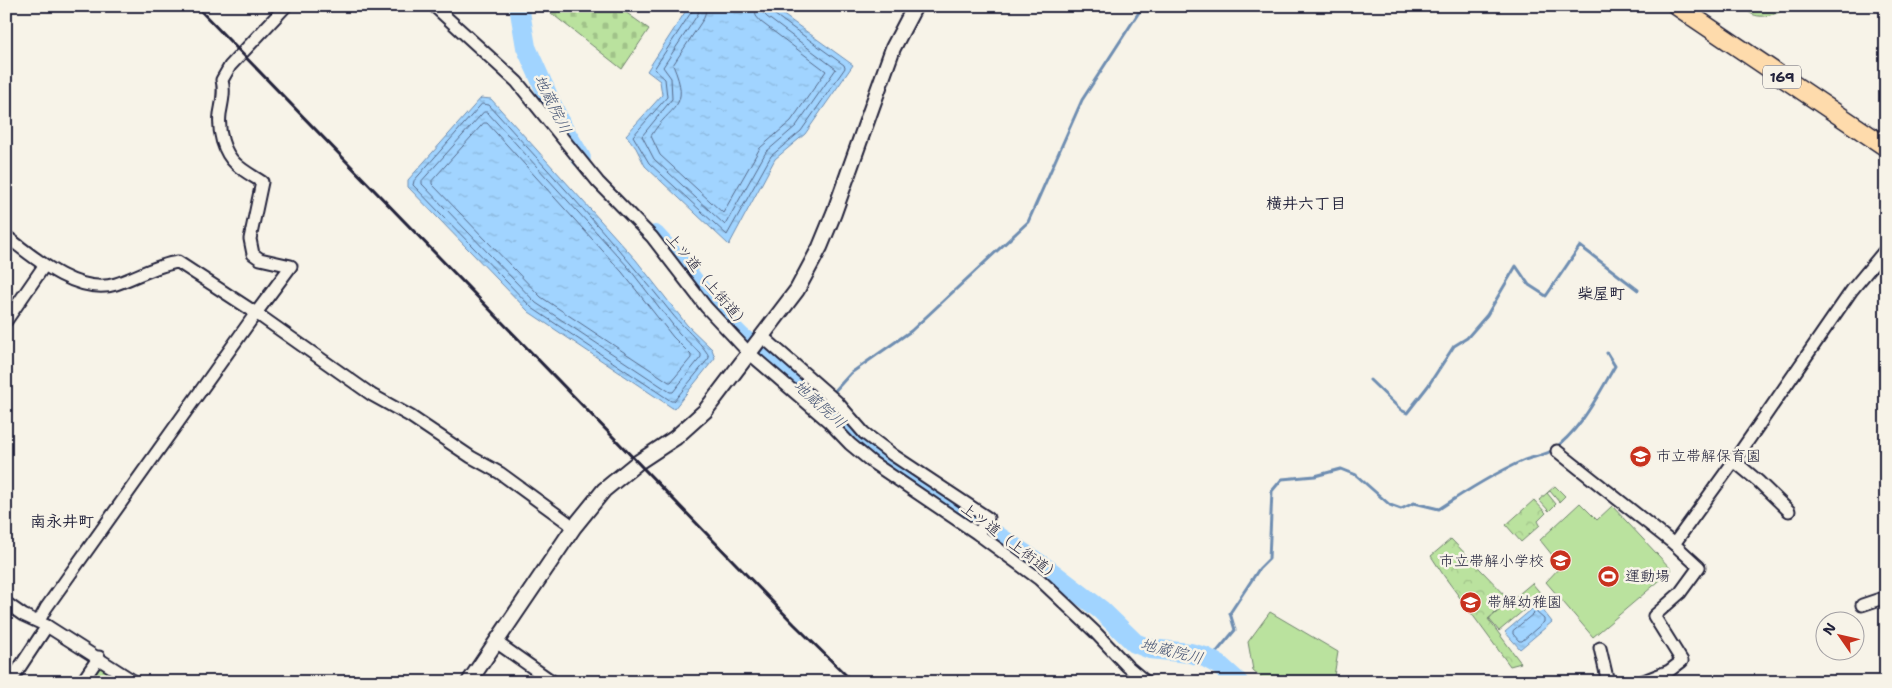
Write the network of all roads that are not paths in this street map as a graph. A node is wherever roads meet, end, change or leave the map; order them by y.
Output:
1 (286, 6) edge
2 (434, 6) edge
3 (915, 6) edge
4 (1678, 6) edge
5 (1886, 147) edge
6 (6, 236) edge
7 (1886, 249) edge
8 (44, 266) junction
9 (256, 313) junction
10 (6, 321) edge
11 (762, 337) junction
12 (749, 353) junction
13 (1557, 451) dead end
14 (1734, 461) junction
15 (1790, 511) dead end
16 (574, 527) junction
17 (979, 532) junction
18 (1674, 544) junction
19 (1886, 597) edge
20 (6, 603) edge
21 (1862, 605) dead end
22 (43, 624) junction
23 (496, 642) junction
24 (1600, 648) dead end
25 (98, 657) junction
26 (10, 682) edge
27 (82, 682) edge
28 (135, 682) edge
29 (469, 682) edge
30 (553, 682) edge
31 (1146, 682) edge
32 (1608, 682) edge
33 (1641, 682) edge

1 - 9 street
2 - 12 street, 上ツ道（上街道）
3 - 11 street
4 - 5 highway, 169
6 - 8 street
7 - 14 street
8 - 9 street
8 - 10 street
9 - 16 street
9 - 22 street
11 - 12 street
11 - 17 street
12 - 16 street
12 - 17 street, 上ツ道（上街道）
13 - 18 street
14 - 15 street
14 - 18 street
16 - 23 street
17 - 31 street, 上ツ道（上街道）
18 - 33 street
19 - 21 street
20 - 22 street
22 - 25 street
22 - 26 street
23 - 29 street
23 - 30 street
24 - 32 street
25 - 27 street
25 - 28 street

